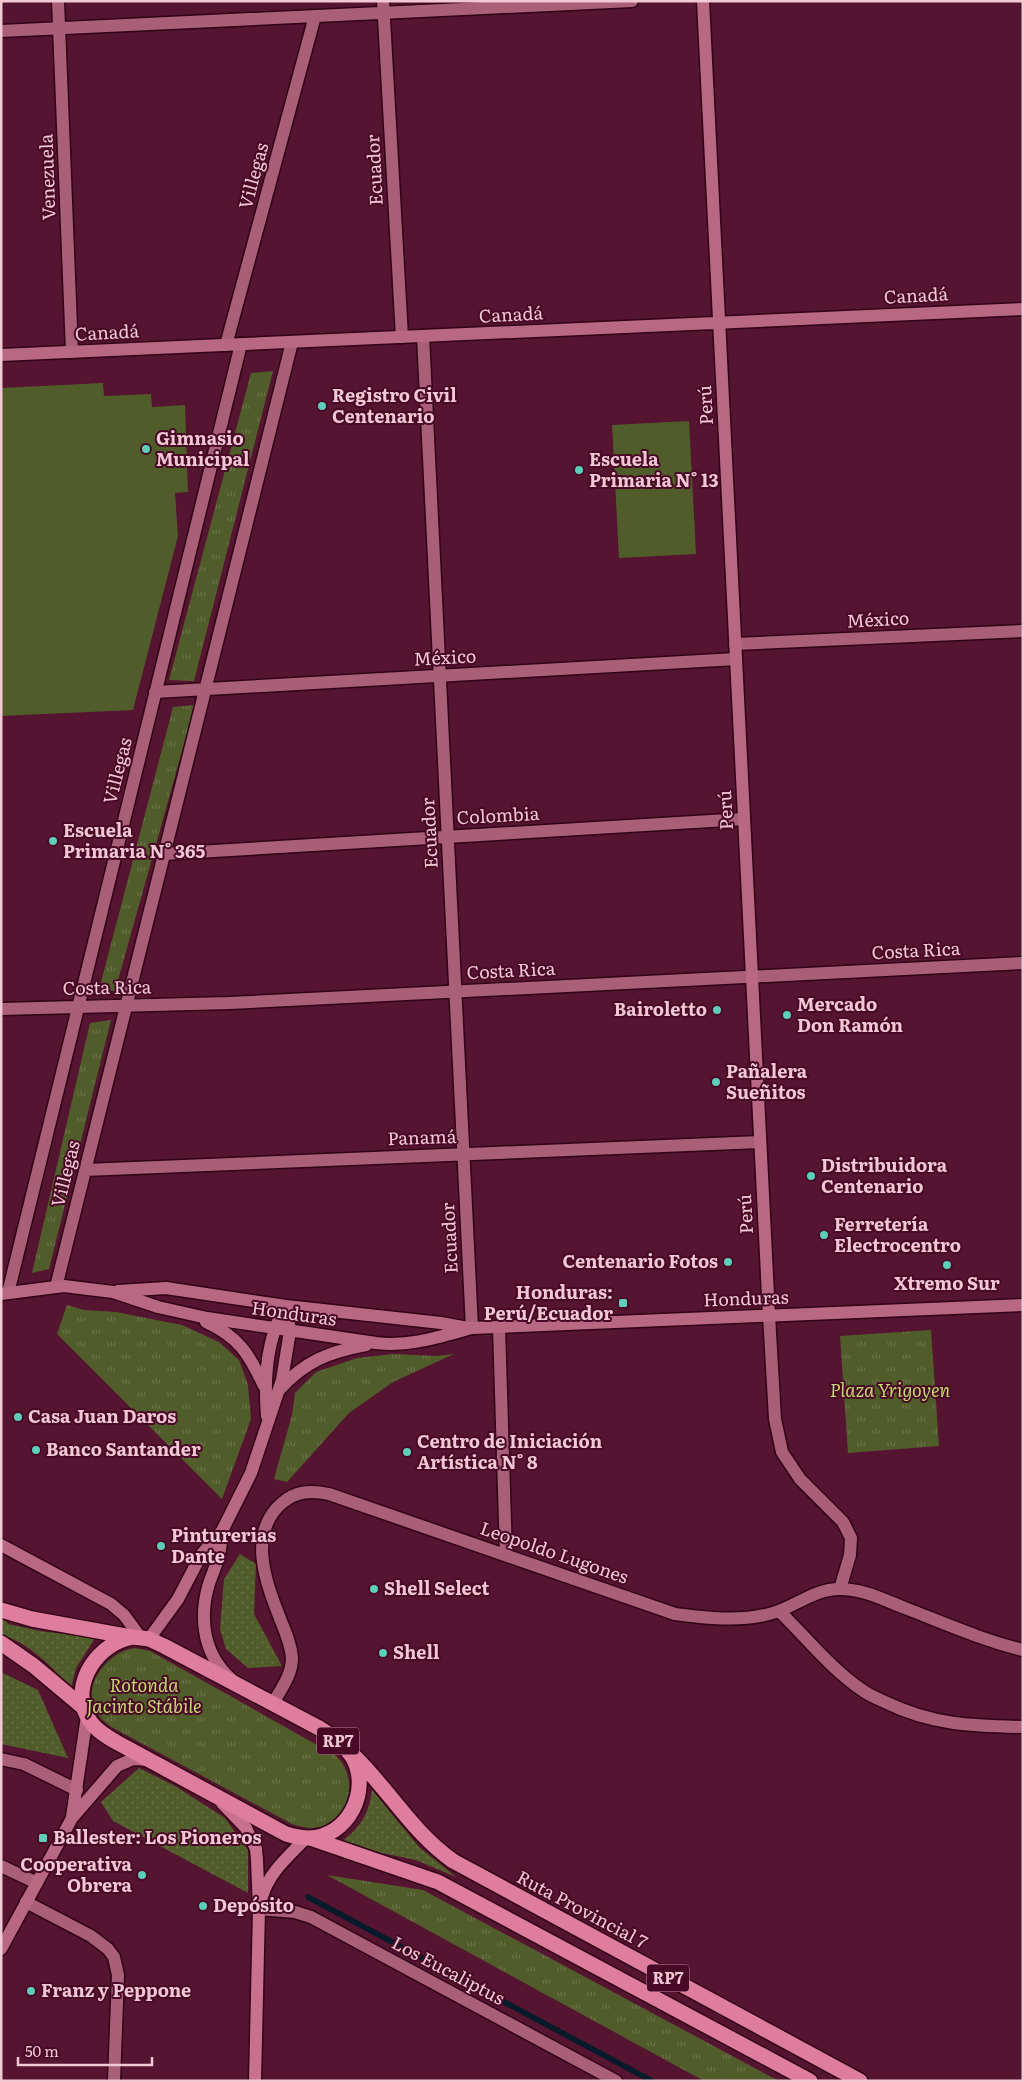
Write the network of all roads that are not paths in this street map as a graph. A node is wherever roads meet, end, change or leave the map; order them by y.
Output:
1 (58, 1) edge
2 (632, 1) edge
3 (703, 1) edge
4 (383, 7) edge
5 (315, 16) junction
6 (59, 28) junction
7 (1, 31) edge
8 (1023, 309) edge
9 (719, 323) junction
10 (423, 336) junction
11 (402, 337) junction
12 (292, 342) junction
13 (241, 344) junction
14 (226, 345) junction
15 (72, 352) junction
16 (1, 355) edge
17 (1023, 631) edge
18 (735, 644) junction
19 (736, 659) junction
20 (440, 676) junction
21 (205, 689) junction
22 (155, 692) junction
23 (744, 819) junction
24 (447, 837) junction
25 (164, 854) junction
26 (1023, 964) edge
27 (752, 977) junction
28 (455, 992) junction
29 (78, 1006) junction
30 (126, 1006) junction
31 (1, 1009) edge
32 (760, 1142) junction
33 (463, 1154) junction
34 (85, 1170) junction
35 (56, 1287) junction
36 (113, 1292) junction
37 (4, 1293) edge
38 (1023, 1305) edge
39 (286, 1306) junction
40 (190, 1314) junction
41 (769, 1316) junction
42 (499, 1327) junction
43 (275, 1328) junction
44 (472, 1328) junction
45 (290, 1331) junction
46 (376, 1343) junction
47 (265, 1388) junction
48 (279, 1390) junction
49 (267, 1421) junction
50 (222, 1531) junction
51 (1, 1544) edge
52 (506, 1555) junction
53 (840, 1589) junction
54 (1, 1610) edge
55 (780, 1611) junction
56 (141, 1638) junction
57 (1, 1643) edge
58 (1023, 1650) edge
59 (238, 1685) junction
60 (273, 1703) junction
61 (85, 1712) junction
62 (1023, 1728) edge
63 (344, 1747) junction
64 (1, 1758) edge
65 (149, 1760) junction
66 (77, 1790) junction
67 (212, 1794) junction
68 (72, 1818) junction
69 (308, 1838) junction
70 (1, 1866) edge
71 (37, 1883) junction
72 (26, 1902) junction
73 (259, 1909) junction
74 (1, 1949) edge
75 (114, 2081) edge
76 (255, 2081) edge
77 (616, 2081) edge
78 (810, 2081) edge
79 (860, 2081) edge

1 - 6 street, Venezuela
2 - 4 street
3 - 9 main road, Perú
4 - 5 street
4 - 11 street, Ecuador
5 - 6 street
5 - 14 street, Villegas
6 - 7 street
6 - 15 street, Venezuela
8 - 9 main road, Canadá
9 - 10 main road, Canadá
9 - 18 main road, Perú
10 - 11 main road, Canadá
10 - 20 street, Ecuador
11 - 12 main road, Canadá
12 - 13 main road, Canadá
12 - 21 street, Villegas
13 - 14 main road, Canadá
13 - 22 street, Villegas
14 - 15 main road, Canadá
15 - 16 main road, Canadá
17 - 18 street, México
18 - 19 main road, Perú
19 - 20 street, México
19 - 23 main road, Perú
20 - 21 street, México
20 - 24 street, Ecuador
21 - 22 street, México
21 - 25 street, Villegas
22 - 29 street, Villegas
23 - 24 street, Colombia
23 - 27 main road, Perú
24 - 25 street, Colombia
24 - 28 street, Ecuador
25 - 30 street, Villegas
26 - 27 street, Costa Rica
27 - 28 street, Costa Rica
27 - 32 main road, Perú
28 - 30 street, Costa Rica
28 - 33 street, Ecuador
29 - 30 street, Costa Rica
29 - 31 street, Costa Rica
29 - 37 street, Villegas
30 - 34 street, Villegas
32 - 33 street, Panamá
32 - 41 main road, Perú
33 - 34 street, Panamá
33 - 44 street, Ecuador
34 - 35 street, Villegas
35 - 36 main road, Honduras
35 - 37 main road, Honduras
36 - 39 main road, Honduras
36 - 40 main road, Honduras
38 - 41 main road, Honduras
39 - 43 main road
39 - 44 main road, Honduras
39 - 45 main road
40 - 43 main road, Honduras
40 - 47 main road
41 - 42 main road, Honduras
41 - 53 street, Perú
42 - 44 main road, Honduras
42 - 52 street
43 - 45 main road, Honduras
43 - 47 main road
44 - 46 main road, Honduras
45 - 46 main road, Honduras
45 - 48 main road
46 - 48 main road
47 - 49 main road
48 - 49 main road
49 - 50 main road
50 - 56 main road
50 - 59 main road
51 - 56 main road
52 - 55 street, Leopoldo Lugones
52 - 60 street, Leopoldo Lugones
53 - 55 street, Leopoldo Lugones
53 - 58 street, Leopoldo Lugones
54 - 56 highway, RP7
55 - 62 street
56 - 59 highway, RP7
56 - 61 highway
57 - 61 highway, RP7
59 - 60 highway, RP7
60 - 63 highway, RP7
61 - 65 highway, RP7
61 - 66 main road
63 - 69 highway, RP7
63 - 79 highway, Ruta Provincial 7 / RP7
64 - 66 street
65 - 67 highway, RP7
65 - 68 main road
66 - 68 main road
67 - 69 highway, RP7
67 - 73 main road
68 - 71 main road
69 - 73 main road
69 - 78 highway, RP7
70 - 71 street
71 - 72 main road
72 - 74 main road
72 - 75 street
73 - 76 main road
73 - 77 street, Los Eucaliptus

